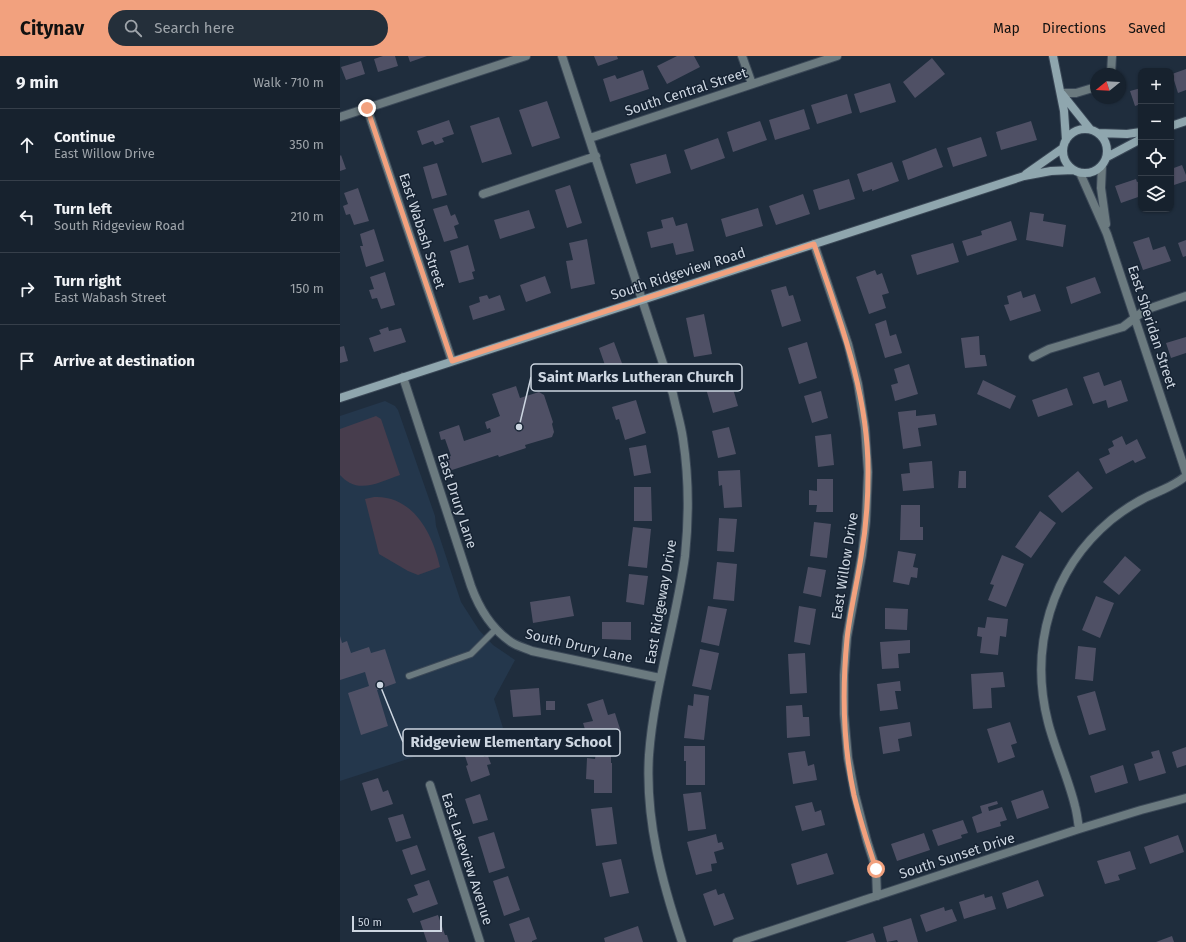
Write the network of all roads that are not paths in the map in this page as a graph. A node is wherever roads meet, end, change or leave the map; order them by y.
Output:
1 (526, 56) edge
2 (562, 56) edge
3 (742, 56) edge
4 (837, 56) edge
5 (1053, 56) edge
6 (1112, 56) edge
7 (1111, 68) edge
8 (752, 84) junction
9 (1090, 89) edge
10 (1062, 93) junction
11 (367, 108) junction
12 (340, 117) edge
13 (1186, 121) edge
14 (1174, 125) edge
15 (1090, 129) junction
16 (1138, 132) edge
17 (1098, 133) junction
18 (590, 138) junction
19 (1139, 140) edge
20 (1065, 144) junction
21 (596, 156) junction
22 (1107, 157) junction
23 (1102, 166) junction
24 (1077, 171) junction
25 (1024, 176) junction
26 (483, 194) dead end
27 (1107, 234) junction
28 (814, 244) junction
29 (1186, 296) edge
30 (642, 300) junction
31 (1135, 317) junction
32 (1032, 357) dead end
33 (452, 361) junction
34 (402, 377) junction
35 (340, 398) edge
36 (1186, 473) edge
37 (1186, 476) edge
38 (496, 629) junction
39 (409, 676) dead end
40 (660, 678) junction
41 (430, 785) dead end
42 (1186, 798) edge
43 (1079, 829) junction
44 (877, 896) junction
45 (480, 942) edge
46 (682, 942) edge
47 (737, 942) edge

1 - 11 street
2 - 18 street, East Ridgeway Drive
3 - 8 street
4 - 8 street, South Central Street
5 - 10 main road
6 - 7 street
8 - 18 street, South Central Street
9 - 10 street
10 - 15 main road
10 - 20 main road
11 - 12 street
11 - 33 street, East Wabash Street
13 - 14 main road
15 - 17 main road
15 - 20 main road
16 - 17 main road
17 - 22 main road
18 - 21 street, East Ridgeway Drive
19 - 22 main road
20 - 24 main road
20 - 25 main road, South Ridgeview Road
21 - 26 street
21 - 30 street, East Ridgeway Drive
22 - 23 main road
23 - 24 main road
23 - 27 street, East Sheridan Street
24 - 25 main road, South Ridgeview Road
24 - 27 street, East Sheridan Street
25 - 28 main road, South Ridgeview Road
27 - 31 street, East Sheridan Street
28 - 30 main road, South Ridgeview Road
28 - 44 street, East Willow Drive
29 - 31 street
30 - 33 main road, South Ridgeview Road
30 - 40 street, East Ridgeway Drive
31 - 32 street
31 - 36 street, East Sheridan Street
33 - 34 main road, South Ridgeview Road
34 - 35 main road, South Ridgeview Road
34 - 38 street, East Drury Lane
37 - 43 street
38 - 39 lane
38 - 40 street, South Drury Lane
40 - 46 street, East Ridgeway Drive
41 - 45 street, East Lakeview Avenue
42 - 43 street, South Sunset Drive
43 - 44 street, South Sunset Drive
44 - 47 street, South Sunset Drive

